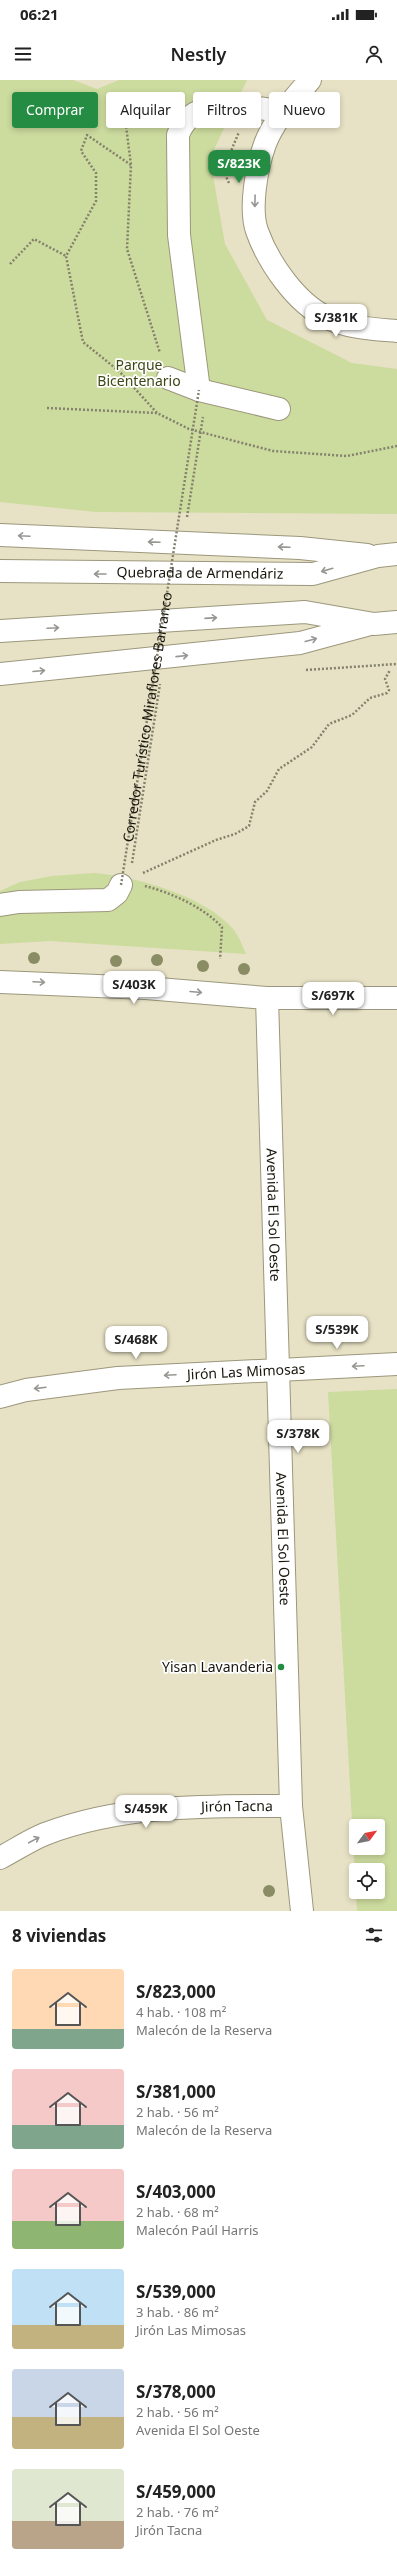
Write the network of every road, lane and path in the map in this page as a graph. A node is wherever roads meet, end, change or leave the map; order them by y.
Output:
1 (310, 80) edge
2 (300, 92) edge
3 (269, 110) edge
4 (127, 128) edge
5 (274, 128) edge
6 (131, 165) junction
7 (66, 256) junction
8 (10, 264) dead end
9 (397, 331) edge
10 (168, 378) joint
11 (202, 391) junction
12 (47, 408) dead end
13 (279, 409) dead end
14 (157, 413) junction
15 (201, 432) junction
16 (397, 446) edge
17 (0, 535) edge
18 (183, 543) junction
19 (388, 555) edge
20 (0, 571) edge
21 (397, 622) edge
22 (374, 624) junction
23 (0, 631) edge
24 (164, 658) junction
25 (390, 670) dead end
26 (0, 674) edge
27 (129, 879) junction
28 (0, 905) edge
29 (220, 959) dead end
30 (0, 982) edge
31 (267, 998) junction
32 (397, 998) edge
33 (397, 1364) edge
34 (279, 1370) junction
35 (0, 1397) edge
36 (291, 1806) junction
37 (0, 1858) edge
38 (302, 1911) edge

1 - 2 main road
3 - 11 main road
4 - 6 path
5 -> 9 main road
6 - 7 path
6 - 10 path
7 - 8 path
7 - 14 path
10 - 11 main road
11 - 13 main road
11 - 15 path
11 - 27 path, Corredor Turístico Miraflores Barranco, bridge
12 - 14 path
14 - 15 path
15 - 16 path
15 - 18 path
18 -> 17 main road
19 -> 18 main road
19 -> 20 main road, Quebrada de Armendáriz
21 - 22 main road
23 -> 22 main road
24 -> 22 main road
26 -> 24 main road
24 - 27 path
25 - 27 path
27 - 28 main road
27 - 29 path
30 -> 31 main road
31 - 32 main road
31 - 34 main road, Avenida El Sol Oeste
33 -> 34 main road, Jirón Las Mimosas
34 -> 35 main road, Jirón Las Mimosas
34 - 36 main road, Avenida El Sol Oeste
37 -> 36 main road, Jirón Tacna
36 - 38 main road, Avenida El Sol Oeste

